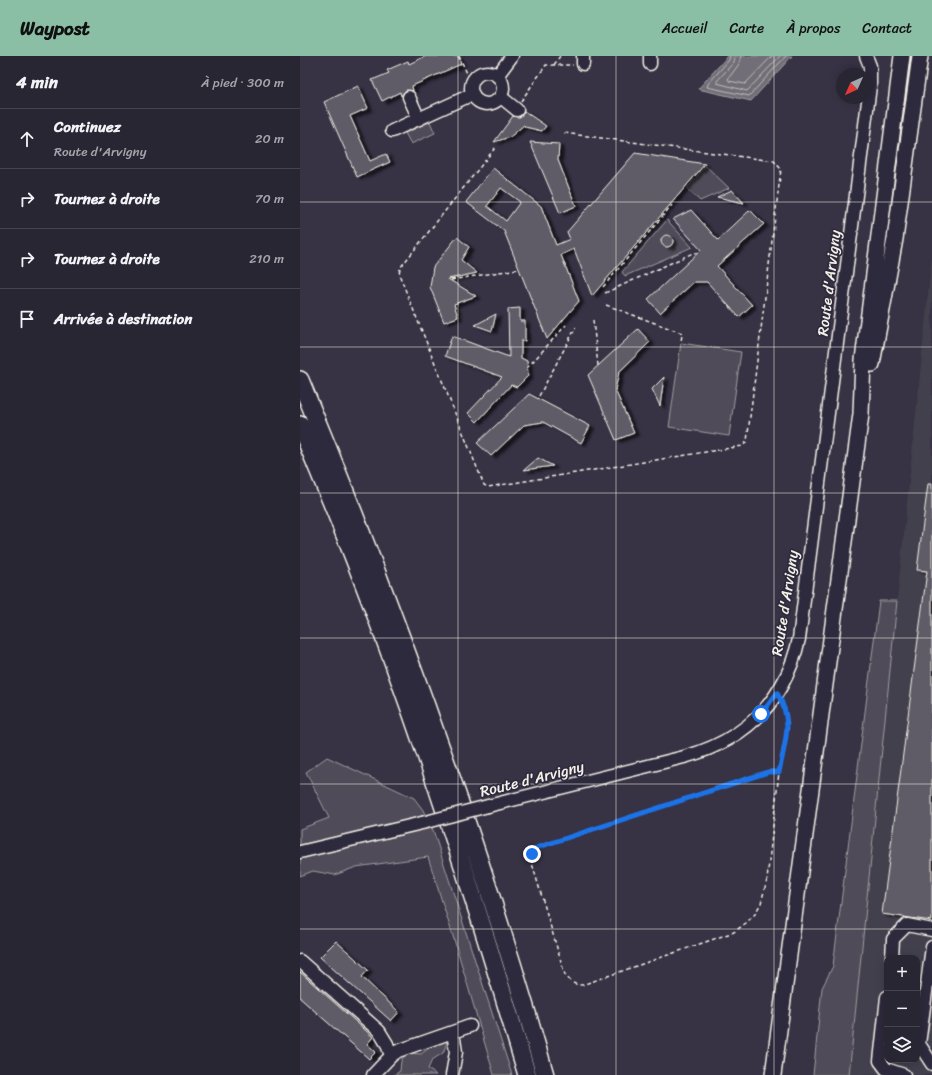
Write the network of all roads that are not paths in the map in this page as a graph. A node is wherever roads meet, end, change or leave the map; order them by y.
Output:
1 (512, 56) edge
2 (866, 56) edge
3 (902, 56) edge
4 (920, 56) edge
5 (497, 76) junction
6 (472, 89) junction
7 (409, 97) dead end
8 (419, 119) junction
9 (392, 131) dead end
10 (300, 380) edge
11 (861, 414) junction
12 (300, 425) edge
13 (300, 448) edge
14 (331, 500) junction
15 (300, 852) edge
16 (932, 930) edge
17 (932, 947) edge
18 (892, 955) edge
19 (300, 961) edge
20 (884, 1024) edge
21 (470, 1026) dead end
22 (453, 1032) junction
23 (391, 1056) junction
24 (932, 1064) edge
25 (373, 1075) edge
26 (452, 1075) edge
27 (527, 1075) edge
28 (545, 1075) edge
29 (773, 1075) edge
30 (904, 1075) edge

1 - 5 street
2 - 15 street, Route d'Arvigny, bridge
3 - 11 main road
4 - 11 main road
5 - 6 street
5 - 6 street
6 - 8 street
7 - 8 street
8 - 9 street
10 - 28 highway
11 - 29 main road
12 - 14 highway
13 - 14 highway
14 - 27 highway
16 - 18 street
17 - 24 street
19 - 23 street
20 - 30 street
21 - 22 street
22 - 23 street
22 - 26 street
23 - 25 street

